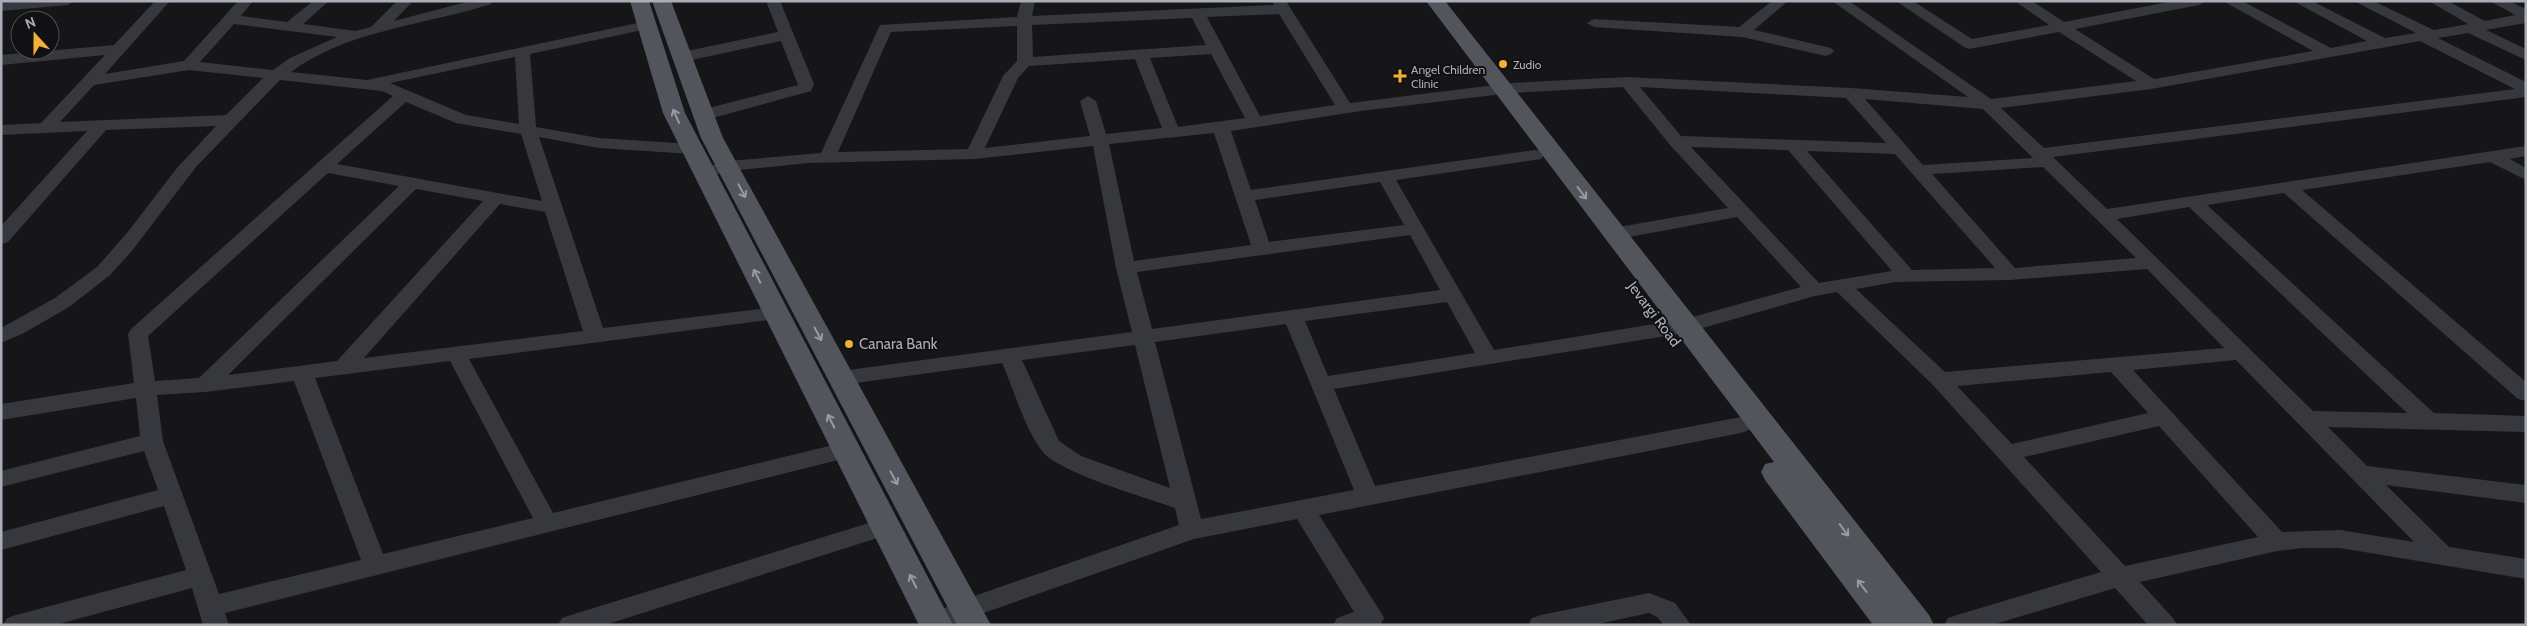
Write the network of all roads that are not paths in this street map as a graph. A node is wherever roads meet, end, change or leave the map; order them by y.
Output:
1 (68, 1) edge
2 (163, 1) edge
3 (246, 1) edge
4 (322, 1) edge
5 (406, 1) edge
6 (486, 1) edge
7 (661, 1) edge
8 (773, 1) edge
9 (1028, 1) edge
10 (1420, 1) edge
11 (1435, 1) edge
12 (1781, 1) edge
13 (1839, 1) edge
14 (1903, 1) edge
15 (2022, 1) edge
16 (2199, 1) edge
17 (2230, 1) edge
18 (2300, 1) edge
19 (2361, 1) edge
20 (2383, 1) edge
21 (2436, 1) edge
22 (2505, 2) edge
23 (34, 3) edge
24 (1281, 5) edge
25 (1, 7) edge
26 (643, 13) edge
27 (1197, 13) junction
28 (2526, 16) edge
29 (230, 19) junction
30 (1024, 22) junction
31 (1594, 23) dead end
32 (290, 27) junction
33 (2061, 27) junction
34 (2477, 27) junction
35 (1742, 32) junction
36 (367, 33) junction
37 (787, 35) junction
38 (2433, 35) junction
39 (2384, 44) junction
40 (119, 49) junction
41 (1216, 49) junction
42 (522, 51) junction
43 (1826, 51) dead end
44 (1141, 54) junction
45 (2331, 54) junction
46 (2526, 54) edge
47 (682, 58) junction
48 (1, 60) edge
49 (1025, 62) junction
50 (189, 65) junction
51 (278, 75) junction
52 (89, 81) junction
53 (1627, 82) junction
54 (364, 84) junction
55 (2151, 84) junction
56 (1496, 89) junction
57 (2526, 90) edge
58 (1851, 93) junction
59 (404, 94) junction
60 (1088, 101) dead end
61 (1988, 104) junction
62 (1346, 109) junction
63 (703, 115) junction
64 (230, 120) junction
65 (1255, 122) junction
66 (102, 125) junction
67 (1221, 127) junction
68 (46, 128) junction
69 (1, 130) edge
70 (528, 130) junction
71 (1172, 133) junction
72 (1100, 141) junction
73 (1676, 141) junction
74 (1793, 145) junction
75 (692, 149) junction
76 (1902, 149) junction
77 (2526, 151) edge
78 (974, 154) junction
79 (1535, 155) junction
80 (2492, 156) junction
81 (827, 158) junction
82 (2044, 158) junction
83 (324, 166) junction
84 (716, 169) junction
85 (1920, 170) junction
86 (2526, 175) edge
87 (1386, 177) junction
88 (412, 183) junction
89 (2288, 187) junction
90 (1244, 196) junction
91 (495, 198) junction
92 (2194, 202) junction
93 (553, 208) junction
94 (1741, 211) junction
95 (2104, 215) junction
96 (1415, 229) junction
97 (1613, 234) junction
98 (1, 238) edge
99 (1262, 248) junction
100 (2152, 263) junction
101 (1126, 268) junction
102 (2010, 274) junction
103 (1907, 276) junction
104 (1841, 285) junction
105 (1814, 290) junction
106 (1452, 295) junction
107 (776, 313) junction
108 (1293, 316) junction
109 (1674, 328) junction
110 (1, 336) edge
111 (595, 336) junction
112 (1143, 337) junction
113 (456, 353) junction
114 (2242, 353) junction
115 (1009, 355) junction
116 (1488, 358) junction
117 (2116, 364) junction
118 (344, 367) junction
119 (302, 372) junction
120 (841, 378) junction
121 (1940, 380) junction
122 (1322, 384) junction
123 (205, 385) junction
124 (144, 389) junction
125 (2526, 394) edge
126 (1, 412) edge
127 (2164, 417) junction
128 (2306, 418) junction
129 (2429, 421) junction
130 (2526, 424) edge
131 (1741, 425) junction
132 (152, 442) junction
133 (846, 450) junction
134 (2006, 453) junction
135 (2360, 473) junction
136 (1, 479) edge
137 (2526, 494) edge
138 (172, 495) junction
139 (1368, 496) junction
140 (1185, 503) junction
141 (1303, 509) junction
142 (547, 523) junction
143 (885, 528) junction
144 (1192, 530) junction
145 (1, 541) edge
146 (2277, 542) junction
147 (2442, 555) junction
148 (376, 566) junction
149 (2526, 569) edge
150 (200, 576) junction
151 (2118, 577) junction
152 (213, 615) edge
153 (970, 617) edge
154 (1374, 621) edge
155 (585, 623) edge
156 (935, 624) edge
157 (16, 625) edge
158 (1346, 625) edge
159 (1541, 625) edge
160 (1678, 625) edge
161 (1892, 625) edge
162 (1917, 625) edge
163 (1957, 625) edge
164 (2164, 625) edge

1 - 23 street
2 - 40 street
3 - 29 street
4 - 32 street
5 - 36 street
6 - 36 street
7 - 47 main road
8 - 37 street
9 - 30 street
10 - 56 main road, Jevargi Road
11 - 56 main road
12 - 35 street
13 - 61 street
14 - 33 street
15 - 33 street
16 - 33 street
17 - 45 street
18 - 39 street
19 - 38 street
20 - 38 street
21 - 34 street
22 - 28 street
23 - 25 street
24 - 27 street
24 - 62 street
26 - 42 street
75 -> 26 main road
27 - 30 street
27 - 41 street
28 - 34 street
29 - 32 street
29 - 50 street
30 - 49 street
30 - 81 street
31 - 35 street
32 - 36 street
33 - 55 street
34 - 38 street
34 - 46 street
35 - 43 street
36 - 51 street
37 - 47 street
37 - 63 street
38 - 39 street
38 - 57 street
39 - 45 street
40 - 48 street
40 - 52 street
41 - 44 street
41 - 65 street
42 - 54 street
42 - 70 street
44 - 49 street
44 - 71 street
45 - 55 street
47 - 63 main road
49 - 78 street
50 - 51 street
50 - 52 street
51 - 54 street
51 - 64 street
52 - 68 street
53 - 56 street
53 - 58 street
53 - 73 street
54 - 59 street
55 - 61 street
56 - 62 street
56 - 79 main road, Jevargi Road
56 -> 97 main road
57 - 82 street
58 - 61 street
58 - 76 street
59 - 70 street
59 - 83 street
60 - 72 street
61 - 82 street
62 - 65 street
63 - 84 main road
64 - 66 street
64 - 110 street
65 - 67 street
66 - 68 street
66 - 98 street
67 - 71 street
67 - 90 street
68 - 69 street
70 - 75 street
70 - 93 street
71 - 72 street
72 - 78 street
72 - 101 street
73 - 74 street
73 - 94 street
74 - 76 street
74 - 103 street
75 - 84 main road
76 - 85 street
77 - 80 street
78 - 81 street
79 - 87 street
79 - 109 main road, Jevargi Road
80 - 86 street
80 - 89 street
81 - 84 street
82 - 85 street
82 - 95 street
83 - 88 street
83 - 124 street
107 -> 84 main road
84 -> 120 main road
85 - 102 street
87 - 90 street
87 - 96 street
88 - 91 street
88 - 123 street
89 - 92 street
89 - 125 street
90 - 99 street
91 - 93 street
91 - 118 street
92 - 95 street
92 - 129 street
93 - 111 street
94 - 97 street
94 - 105 street
95 - 100 street
96 - 99 street
96 - 106 street
97 - 109 main road
99 - 101 street
100 - 102 street
100 - 114 street
101 - 112 street
102 - 103 street
103 - 104 street
104 - 105 street
104 - 121 street
105 - 109 street
106 - 108 street
106 - 116 street
107 - 111 street
133 -> 107 main road
108 - 112 street
108 - 122 street
109 - 116 street
109 - 131 main road, Jevargi Road
109 -> 162 main road
111 - 113 street
112 - 115 street
112 - 140 street
113 - 118 street
113 - 142 street
114 - 117 street
114 - 128 street
115 - 120 street
115 - 140 street
116 - 122 street
117 - 121 street
117 - 127 street
118 - 119 street
119 - 123 street
119 - 148 street
120 -> 153 main road
121 - 134 street
122 - 139 street
123 - 124 street
124 - 126 street
124 - 132 street
127 - 134 street
127 - 146 street
128 - 129 street
128 - 135 street
129 - 130 street
131 - 139 street
161 -> 131 main road, Jevargi Road
132 - 136 street
132 - 138 street
133 - 142 street
133 - 143 main road
134 - 151 street
135 - 137 street
135 - 147 street
138 - 145 street
138 - 150 street
139 - 141 street
140 - 144 street
141 - 144 street
141 - 154 street
142 - 148 street
143 - 155 street
156 -> 143 main road
144 - 153 street
146 - 147 street
146 - 151 street
147 - 149 street
148 - 152 street
150 - 152 street
150 - 157 street
151 - 163 street
151 - 164 street
153 - 156 street
154 - 158 street
159 - 160 street

